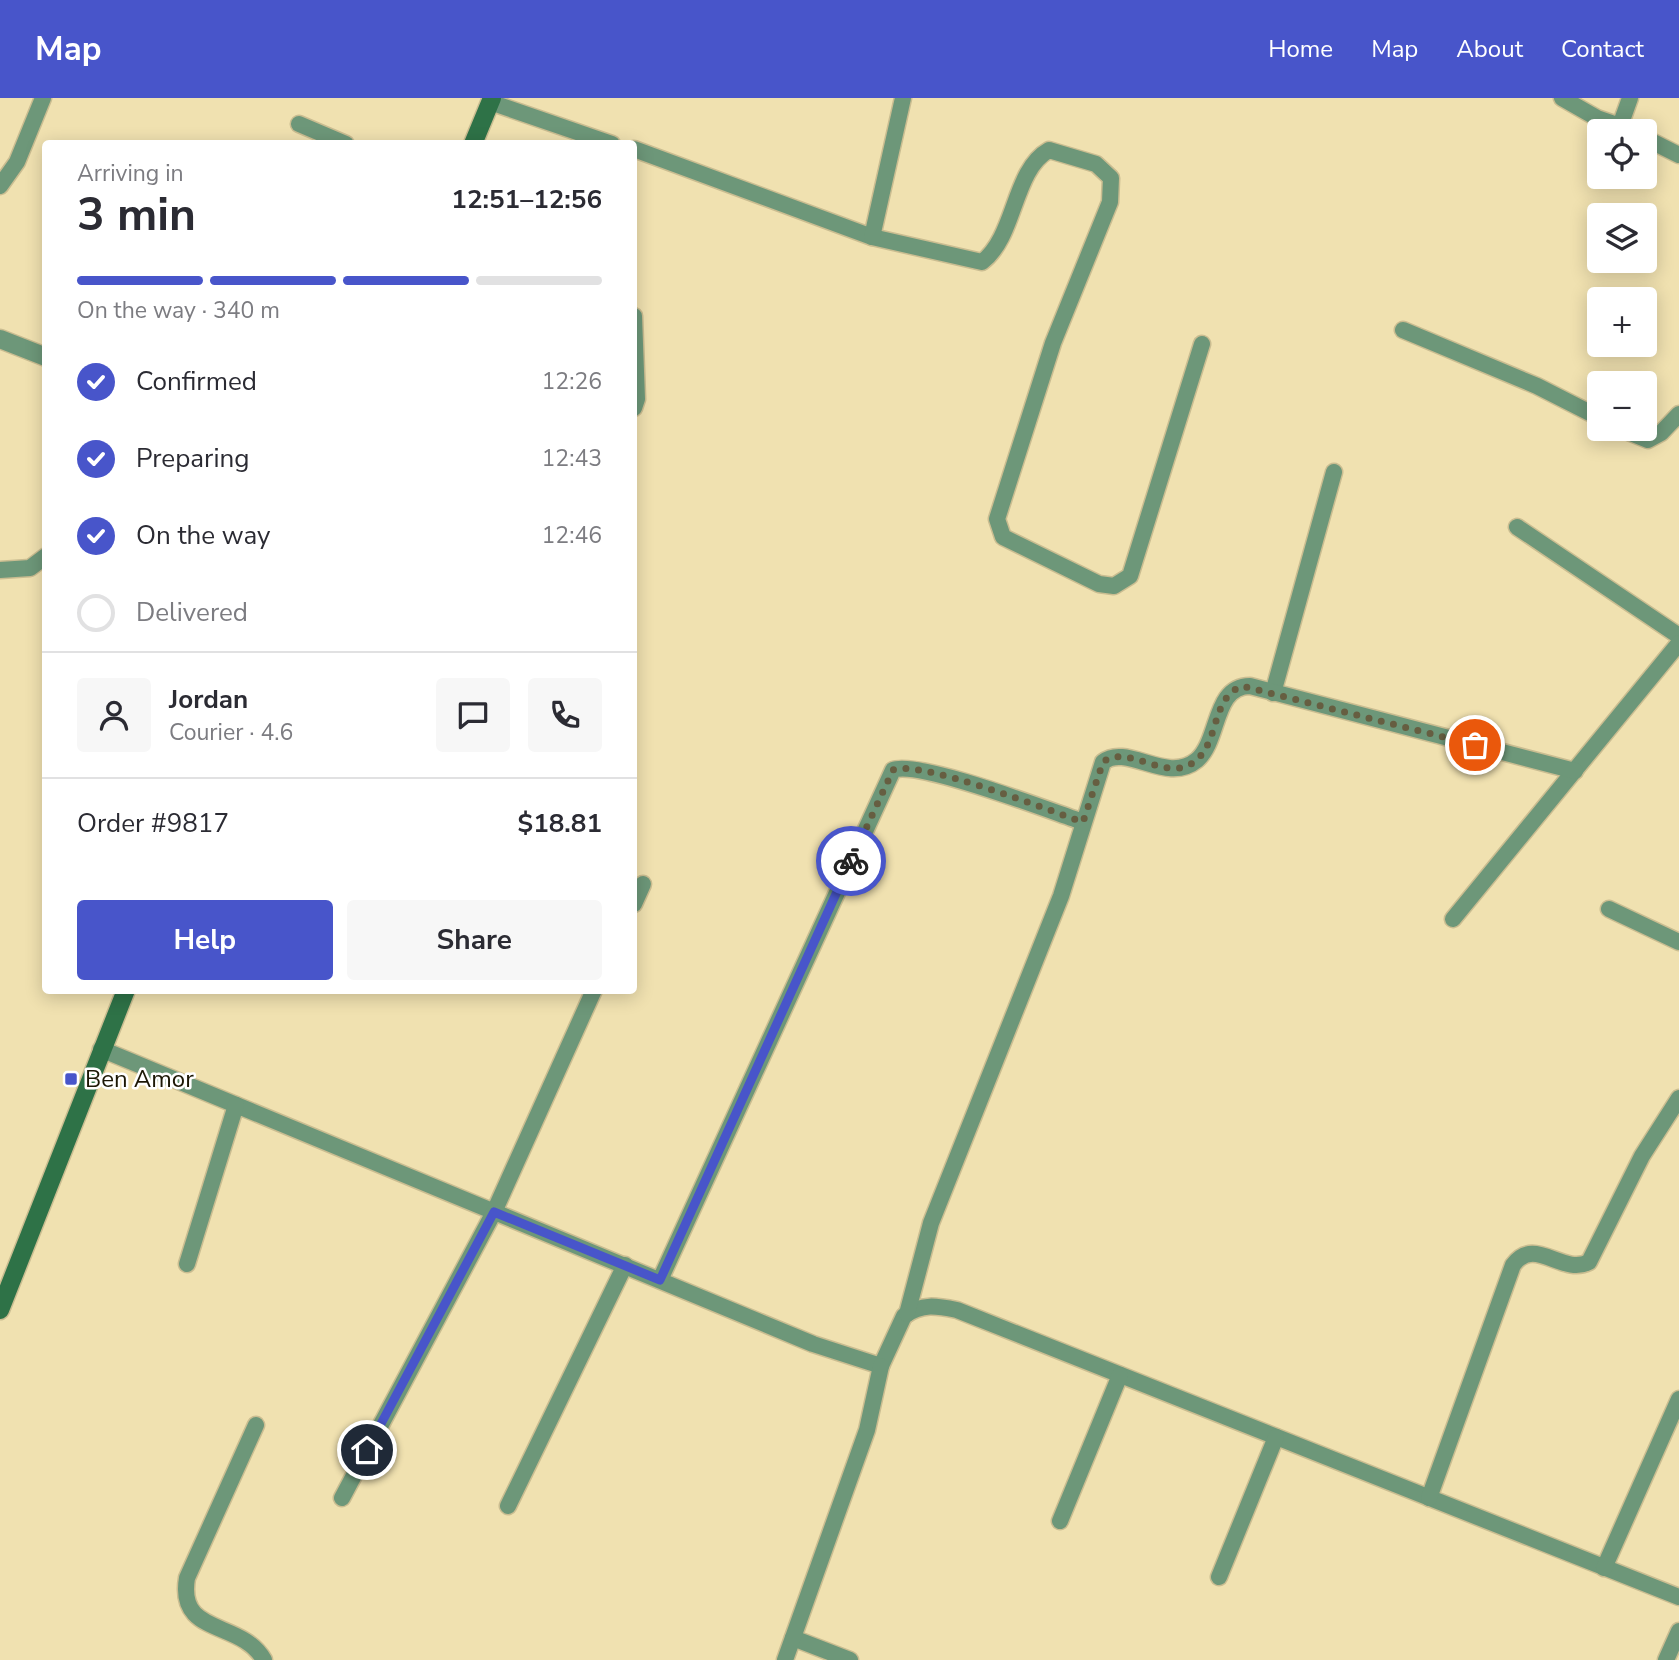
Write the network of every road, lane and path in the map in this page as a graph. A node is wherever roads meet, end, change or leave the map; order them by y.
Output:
1 (43, 98) edge
2 (903, 98) edge
3 (1562, 98) edge
4 (1630, 98) edge
5 (491, 100) edge
6 (1600, 119) edge
7 (1627, 119) edge
8 (299, 124) dead end
9 (581, 139) edge
10 (337, 140) edge
11 (476, 140) edge
12 (1657, 144) edge
13 (637, 150) edge
14 (1679, 155) edge
15 (0, 186) edge
16 (872, 237) junction
17 (1403, 330) dead end
18 (0, 339) edge
19 (1202, 344) dead end
20 (42, 355) edge
21 (637, 373) edge
22 (637, 399) edge
23 (1587, 411) edge
24 (1679, 414) edge
25 (1657, 435) edge
26 (1334, 472) dead end
27 (1517, 527) dead end
28 (42, 559) edge
29 (0, 570) edge
30 (1679, 636) edge
31 (1679, 643) edge
32 (1273, 693) junction
33 (1575, 771) junction
34 (1083, 822) junction
35 (642, 884) dead end
36 (637, 896) edge
37 (1609, 909) dead end
38 (1453, 919) dead end
39 (1679, 942) edge
40 (124, 994) edge
41 (592, 994) edge
42 (101, 1049) junction
43 (1679, 1098) edge
44 (236, 1105) junction
45 (494, 1212) junction
46 (187, 1264) dead end
47 (625, 1265) junction
48 (660, 1280) junction
49 (0, 1310) edge
50 (907, 1314) junction
51 (881, 1366) junction
52 (1120, 1375) junction
53 (1679, 1399) edge
54 (256, 1425) dead end
55 (1276, 1437) junction
56 (342, 1497) dead end
57 (1429, 1498) junction
58 (508, 1506) dead end
59 (1060, 1521) dead end
60 (1604, 1568) junction
61 (1219, 1577) dead end
62 (1679, 1597) edge
63 (1679, 1631) edge
64 (793, 1639) junction
65 (264, 1660) edge
66 (785, 1660) edge
67 (850, 1660) edge
68 (1667, 1660) edge

1 - 15 street
2 - 16 street
3 - 6 street
4 - 7 street
5 - 9 street
5 - 11 main road
8 - 10 street
12 - 14 street
13 - 16 street
16 - 19 street
17 - 23 street
18 - 20 street
21 - 22 street
24 - 25 street
26 - 32 street
27 - 30 street
28 - 29 street
31 - 33 street
32 - 33 street
32 - 34 street
33 - 38 street
34 - 48 street
34 - 50 street
35 - 36 street
37 - 39 street
40 - 42 main road
41 - 45 street
42 - 44 street
42 - 49 main road
43 - 57 street
44 - 45 street
44 - 46 street
45 - 47 street
45 - 56 street
47 - 48 street
47 - 58 street
48 - 51 street
50 - 51 street
50 - 52 street
51 - 64 street
52 - 55 street
52 - 59 street
53 - 60 street
54 - 65 street
55 - 57 street
55 - 61 street
57 - 60 street
60 - 62 street
63 - 68 street
64 - 66 street
64 - 67 street

